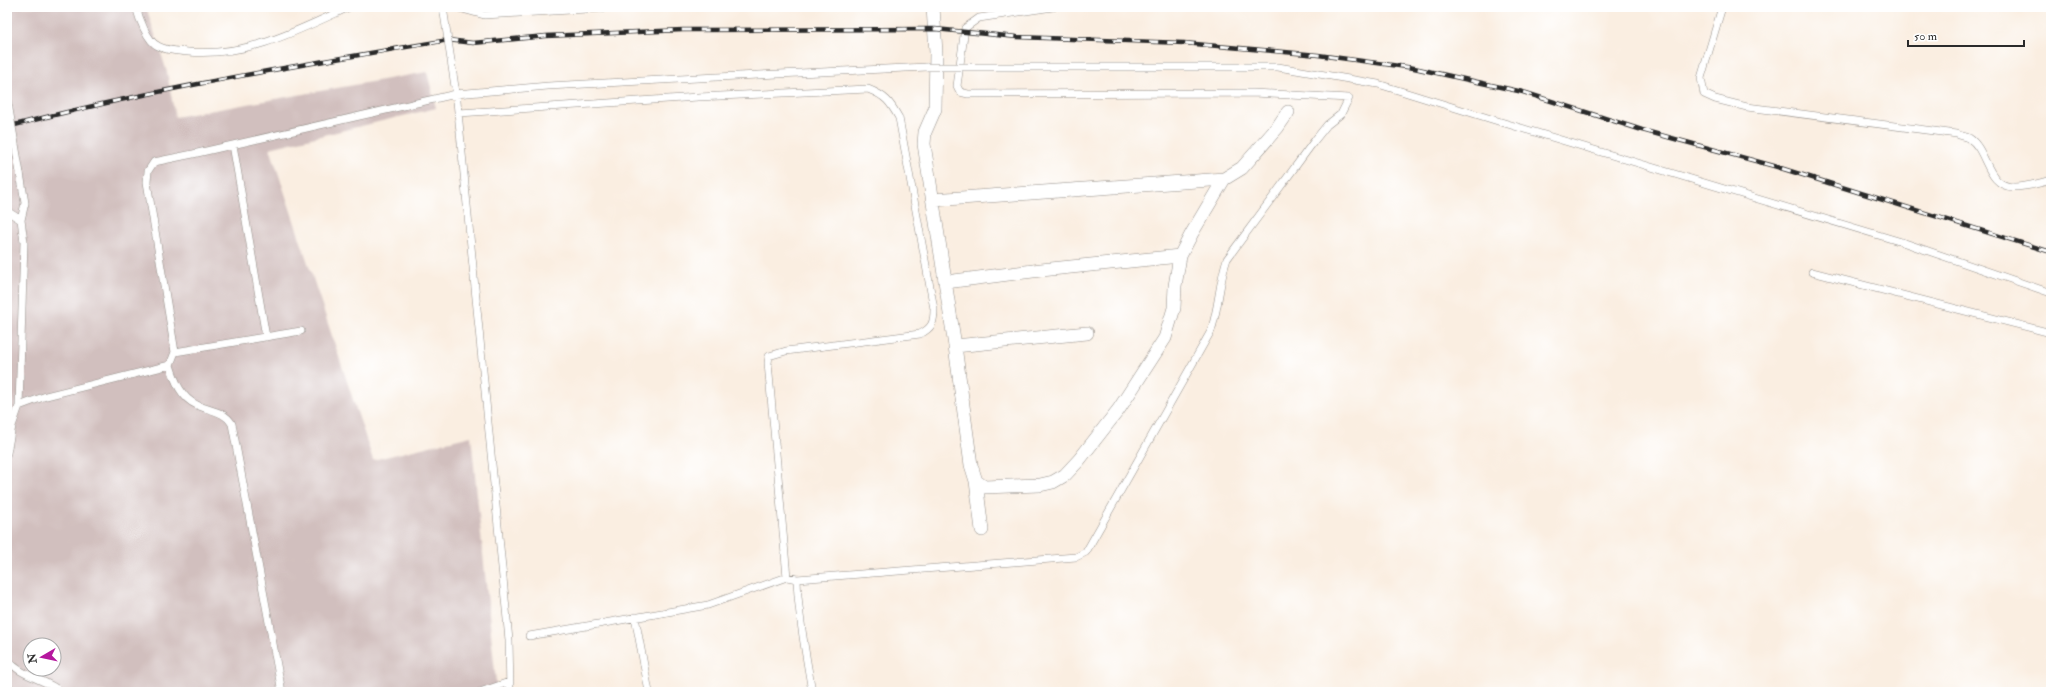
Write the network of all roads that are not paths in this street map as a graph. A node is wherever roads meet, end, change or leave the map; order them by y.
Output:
1 (136, 7) edge
2 (349, 7) edge
3 (443, 7) edge
4 (455, 7) edge
5 (621, 7) edge
6 (933, 7) edge
7 (1053, 7) edge
8 (1722, 7) edge
9 (456, 91) junction
10 (7, 100) edge
11 (1288, 112) dead end
12 (459, 113) junction
13 (233, 145) junction
14 (1224, 179) junction
15 (2051, 180) edge
16 (932, 200) junction
17 (7, 211) edge
18 (21, 220) junction
19 (1180, 256) junction
20 (1812, 272) dead end
21 (946, 282) junction
22 (2051, 293) edge
23 (301, 331) dead end
24 (1087, 333) dead end
25 (2051, 333) edge
26 (266, 337) junction
27 (955, 346) junction
28 (175, 352) junction
29 (170, 365) junction
30 (20, 406) junction
31 (7, 453) edge
32 (976, 482) junction
33 (982, 530) dead end
34 (787, 577) junction
35 (798, 579) junction
36 (635, 617) junction
37 (529, 636) dead end
38 (7, 658) edge
39 (509, 682) junction
40 (7, 684) edge
41 (12, 692) edge
42 (62, 692) edge
43 (282, 692) edge
44 (480, 692) edge
45 (510, 692) edge
46 (649, 692) edge
47 (812, 692) edge

1 - 2 lane
3 - 9 lane, bridge
4 - 5 lane
6 - 16 street
7 - 35 lane
8 - 15 lane
9 - 12 lane
9 - 13 lane
9 - 22 lane, bridge
10 - 18 lane, bridge
11 - 14 street
12 - 34 lane
12 - 39 lane
13 - 26 lane
13 - 28 lane
14 - 16 street
14 - 19 street
16 - 21 street
17 - 18 lane
18 - 30 lane
19 - 21 street
19 - 32 street
20 - 25 lane
21 - 27 street
23 - 26 lane
24 - 27 street
26 - 28 lane
27 - 32 street
28 - 29 lane
29 - 30 lane
29 - 43 lane
30 - 31 lane
32 - 33 street
34 - 35 lane
34 - 36 lane
35 - 47 lane
36 - 37 lane
36 - 46 lane
38 - 42 lane
39 - 44 lane
39 - 45 lane
40 - 41 lane

